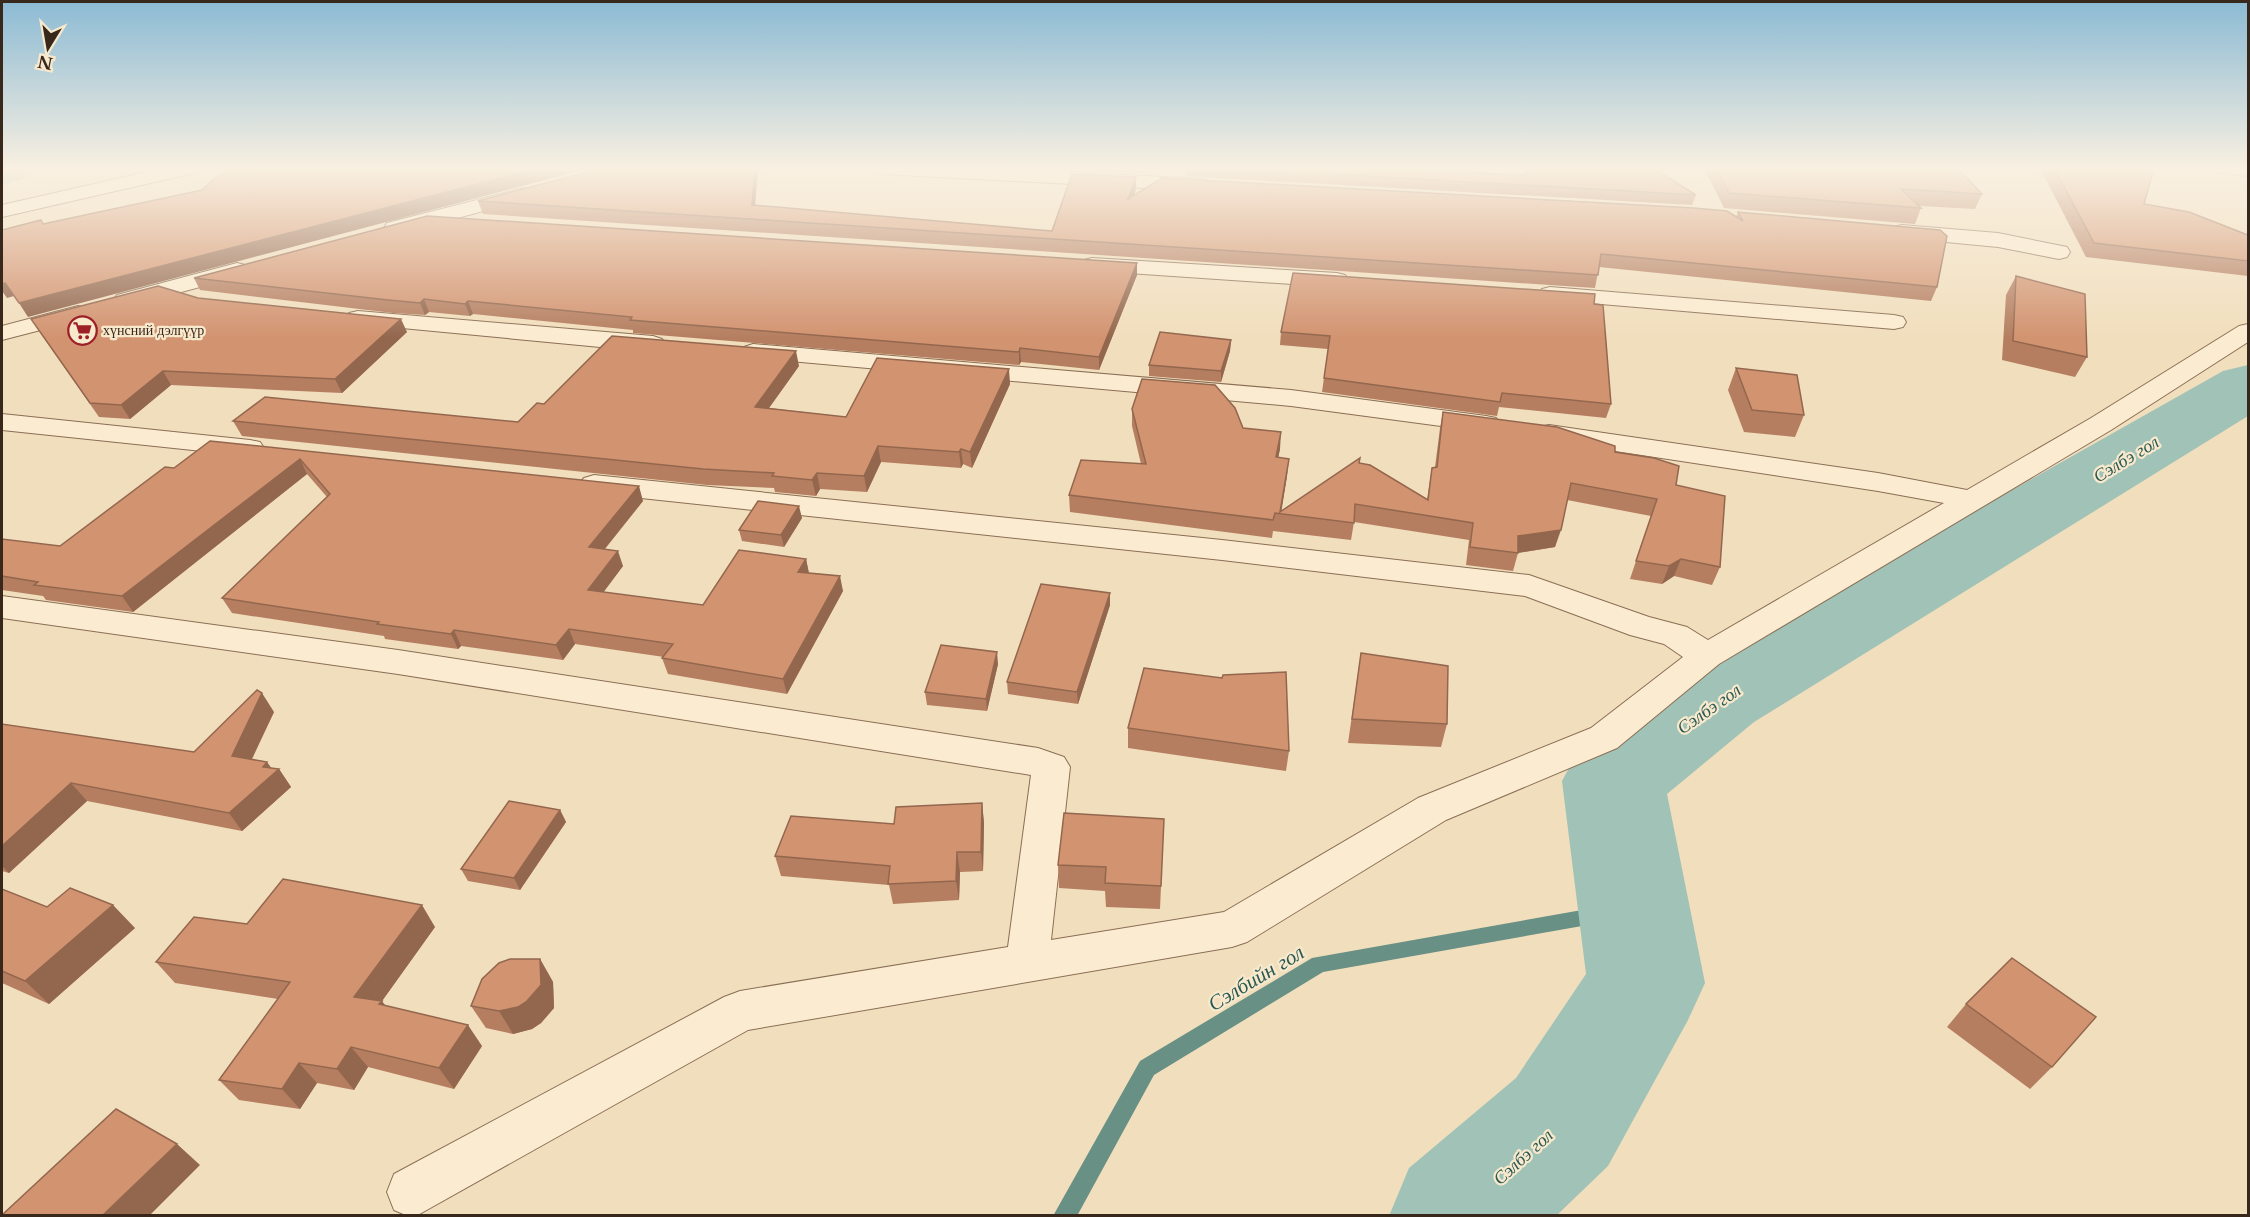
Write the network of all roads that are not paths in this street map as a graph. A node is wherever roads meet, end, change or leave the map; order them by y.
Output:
1 (407, 225) edge
2 (1879, 230) edge
3 (372, 234) edge
4 (2059, 252) dead end
5 (1066, 263) edge
6 (263, 264) edge
7 (1358, 282) edge
8 (167, 289) junction
9 (1527, 292) edge
10 (206, 302) edge
11 (335, 315) edge
12 (1894, 322) dead end
13 (2248, 331) edge
14 (2, 333) edge
15 (676, 346) edge
16 (723, 350) edge
17 (2, 422) edge
18 (281, 451) edge
19 (567, 482) edge
20 (1974, 500) junction
21 (2, 607) edge
22 (1707, 656) junction
23 (1027, 964) junction
24 (412, 1192) dead end

1 - 3 street
2 - 4 street
5 - 7 street
6 - 8 street
8 - 10 street
8 - 14 street
9 - 12 street
11 - 15 street
13 - 20 street
16 - 20 street
17 - 18 street
19 - 22 street
20 - 22 street
21 - 23 street
22 - 23 street
23 - 24 street

